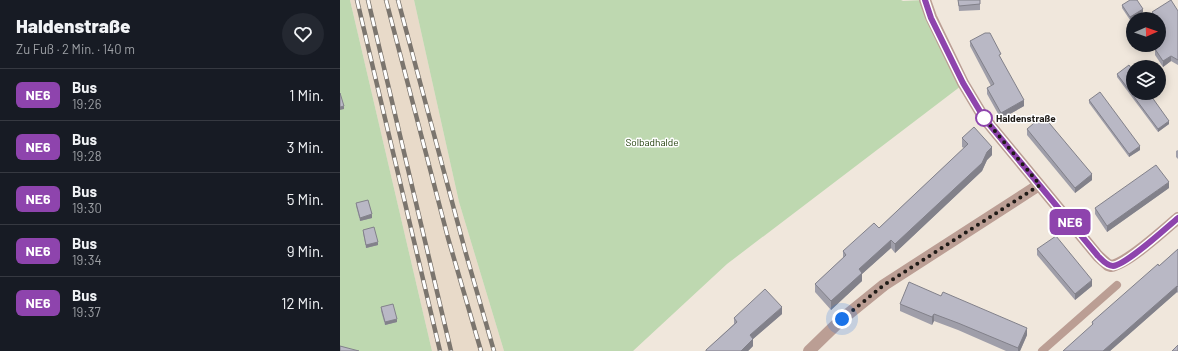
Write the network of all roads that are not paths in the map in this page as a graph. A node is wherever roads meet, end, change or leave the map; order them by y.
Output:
1 (925, 0) edge
2 (1040, 185) junction
3 (1178, 218) edge
4 (1117, 285) dead end
5 (809, 351) edge
6 (1042, 351) edge

1 - 2 street
2 - 3 street
2 - 5 street
4 - 6 lane

